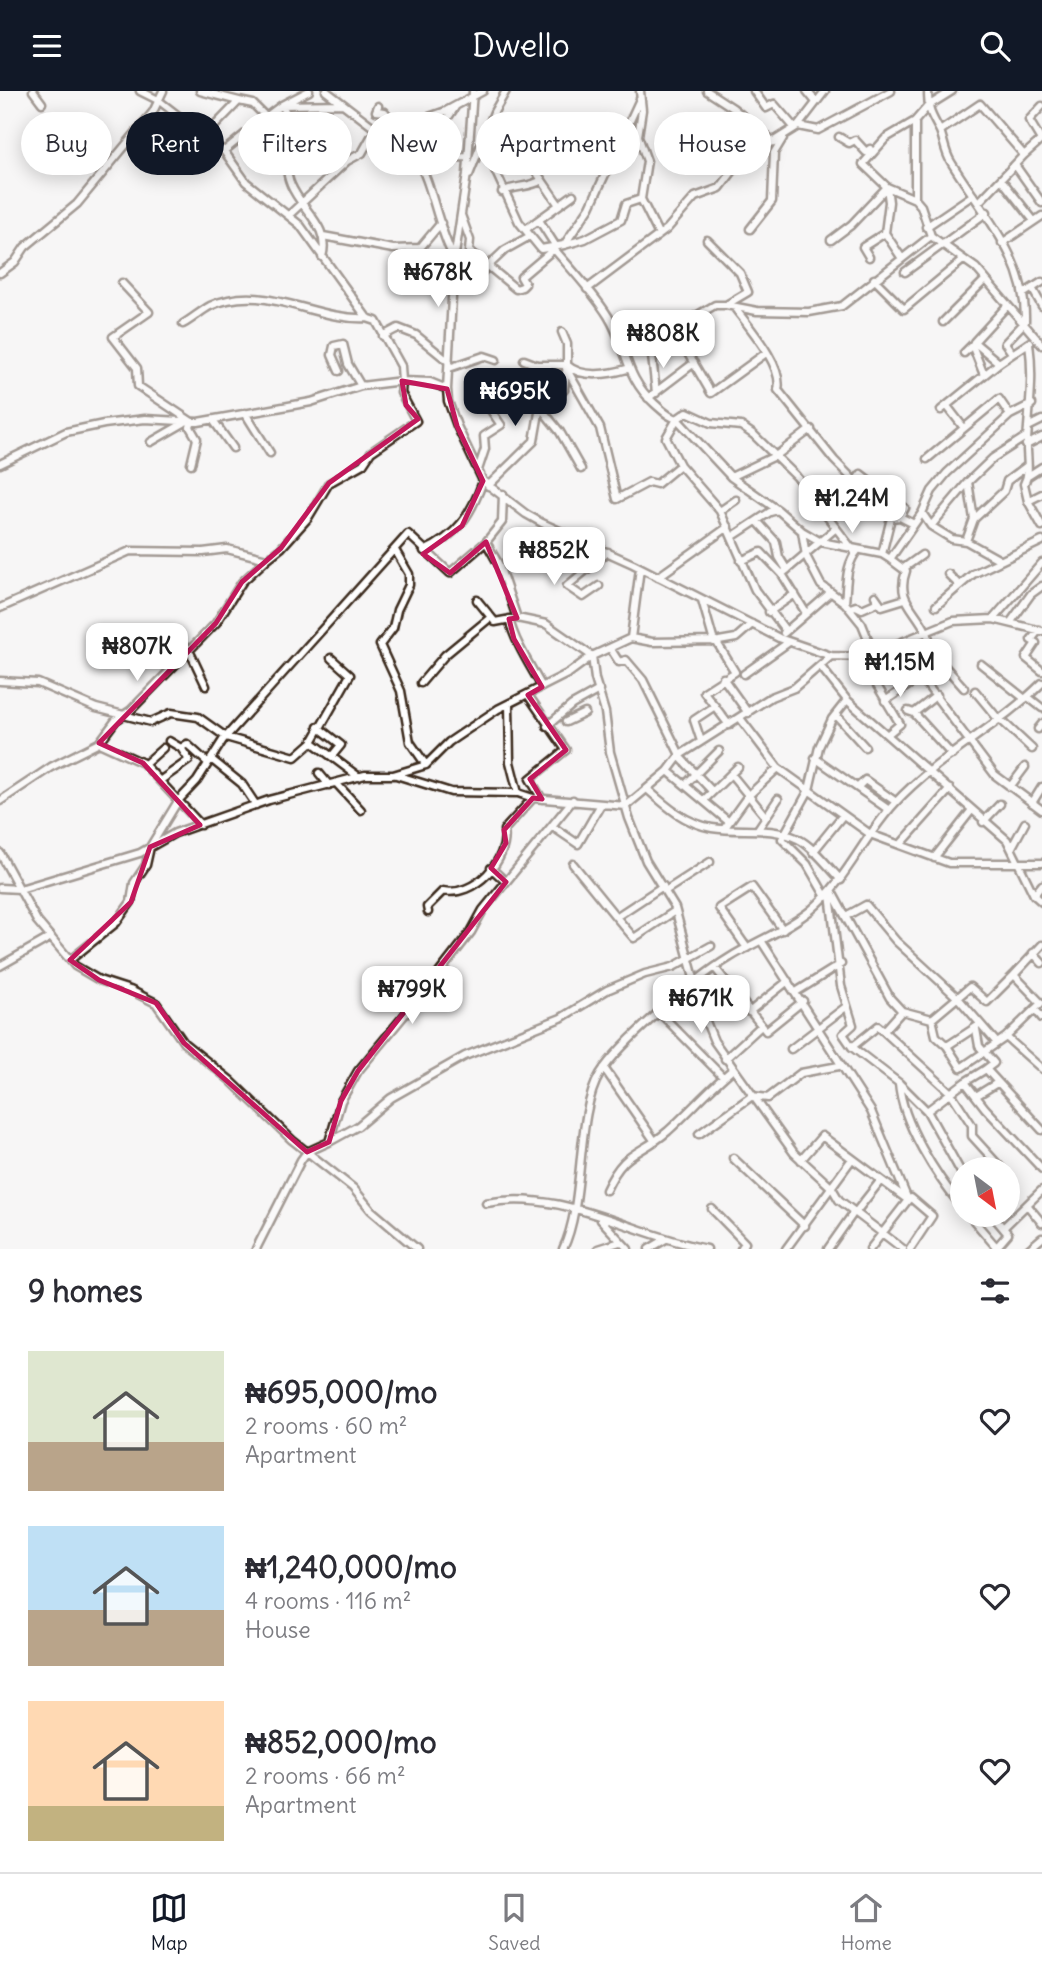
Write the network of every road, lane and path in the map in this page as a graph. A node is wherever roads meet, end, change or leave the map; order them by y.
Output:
1 (33, 91) edge
2 (139, 91) edge
3 (163, 91) edge
4 (200, 91) edge
5 (309, 91) edge
6 (326, 91) edge
7 (483, 91) edge
8 (506, 91) edge
9 (707, 91) edge
10 (754, 91) edge
11 (807, 91) edge
12 (825, 91) edge
13 (891, 91) edge
14 (928, 91) edge
15 (952, 91) edge
16 (473, 93) edge
17 (640, 95) edge
18 (158, 100) junction
19 (239, 101) junction
20 (816, 102) junction
21 (42, 103) dead end
22 (458, 103) junction
23 (342, 104) junction
24 (282, 105) junction
25 (378, 106) dead end
26 (928, 106) junction
27 (1042, 106) edge
28 (174, 112) edge
29 (261, 112) edge
30 (273, 112) edge
31 (285, 112) edge
32 (385, 112) edge
33 (443, 112) edge
34 (452, 112) edge
35 (495, 112) edge
36 (224, 116) edge
37 (366, 120) edge
38 (915, 121) junction
39 (795, 126) junction
40 (940, 131) junction
41 (784, 137) junction
42 (839, 137) dead end
43 (886, 138) junction
44 (238, 140) edge
45 (774, 142) junction
46 (366, 145) edge
47 (224, 151) joint
48 (1024, 155) junction
49 (462, 157) edge
50 (468, 157) junction
51 (476, 159) edge
52 (1015, 165) junction
53 (288, 175) edge
54 (422, 175) edge
55 (495, 175) edge
56 (538, 175) edge
57 (1001, 179) junction
58 (542, 180) junction
59 (465, 182) junction
60 (887, 187) junction
61 (502, 192) junction
62 (573, 195) dead end
63 (973, 195) junction
64 (641, 199) junction
65 (915, 199) junction
66 (979, 201) junction
67 (1042, 203) edge
68 (302, 204) junction
69 (559, 205) junction
70 (460, 212) junction
71 (987, 212) junction
72 (289, 215) junction
73 (1042, 216) edge
74 (539, 220) junction
75 (1034, 221) junction
76 (441, 223) junction
77 (926, 227) junction
78 (750, 229) dead end
79 (528, 232) junction
80 (885, 233) junction
81 (659, 235) junction
82 (323, 236) junction
83 (931, 236) junction
84 (707, 240) dead end
85 (831, 240) dead end
86 (943, 243) junction
87 (1002, 243) junction
88 (564, 245) junction
89 (554, 249) junction
90 (322, 257) junction
91 (869, 257) dead end
92 (901, 257) junction
93 (963, 260) junction
94 (454, 261) junction
95 (488, 266) junction
96 (905, 272) dead end
97 (0, 274) edge
98 (874, 279) junction
99 (985, 281) junction
100 (1042, 282) edge
101 (122, 283) dead end
102 (1032, 288) junction
103 (587, 289) junction
104 (1023, 294) junction
105 (1040, 302) edge
106 (730, 306) junction
107 (1026, 306) junction
108 (1006, 307) junction
109 (367, 318) junction
110 (943, 322) dead end
111 (183, 324) dead end
112 (1023, 326) junction
113 (562, 332) dead end
114 (383, 336) junction
115 (679, 338) dead end
116 (1031, 341) junction
117 (973, 344) junction
118 (1042, 345) edge
119 (766, 353) junction
120 (964, 353) dead end
121 (1012, 353) junction
122 (496, 360) dead end
123 (524, 360) dead end
124 (694, 363) junction
125 (999, 363) junction
126 (449, 365) junction
127 (567, 366) junction
128 (539, 367) junction
129 (627, 369) junction
130 (527, 371) dead end
131 (339, 372) dead end
132 (984, 375) junction
133 (482, 380) dead end
134 (402, 381) junction
135 (361, 386) junction
136 (447, 389) junction
137 (564, 390) junction
138 (656, 393) junction
139 (648, 398) junction
140 (1032, 404) junction
141 (540, 407) junction
142 (246, 413) junction
143 (1010, 415) junction
144 (677, 419) junction
145 (214, 420) junction
146 (1042, 420) edge
147 (189, 422) junction
148 (1028, 427) junction
149 (964, 428) junction
150 (811, 429) junction
151 (1027, 436) junction
152 (1042, 437) edge
153 (151, 442) dead end
154 (1026, 445) junction
155 (233, 448) dead end
156 (270, 453) dead end
157 (777, 455) junction
158 (927, 459) dead end
159 (0, 464) edge
160 (191, 464) dead end
161 (680, 465) junction
162 (1027, 466) junction
163 (1042, 467) edge
164 (581, 469) dead end
165 (478, 470) junction
166 (1028, 476) junction
167 (731, 477) junction
168 (968, 482) junction
169 (486, 483) junction
170 (854, 483) junction
171 (503, 494) junction
172 (1042, 494) edge
173 (736, 500) dead end
174 (1028, 501) junction
175 (778, 510) junction
176 (720, 511) junction
177 (922, 513) junction
178 (900, 517) junction
179 (891, 518) junction
180 (974, 519) junction
181 (757, 521) junction
182 (914, 524) junction
183 (931, 526) junction
184 (1042, 526) edge
185 (728, 527) junction
186 (836, 528) junction
187 (802, 531) junction
188 (732, 537) junction
189 (966, 541) junction
190 (1042, 541) edge
191 (486, 542) junction
192 (821, 542) junction
193 (395, 550) junction
194 (856, 550) junction
195 (424, 551) junction
196 (608, 552) junction
197 (882, 554) junction
198 (922, 555) dead end
199 (806, 556) junction
200 (267, 559) junction
201 (890, 559) junction
202 (1000, 560) junction
203 (741, 561) junction
204 (1042, 563) edge
205 (640, 568) junction
206 (904, 568) junction
207 (784, 572) junction
208 (948, 574) dead end
209 (658, 577) junction
210 (959, 585) junction
211 (599, 586) dead end
212 (1042, 586) edge
213 (830, 593) junction
214 (795, 594) junction
215 (905, 599) junction
216 (477, 600) dead end
217 (702, 600) junction
218 (847, 606) junction
219 (936, 606) dead end
220 (0, 608) edge
221 (769, 611) junction
222 (806, 613) junction
223 (491, 617) junction
224 (513, 619) junction
225 (993, 619) junction
226 (1010, 623) junction
227 (752, 624) junction
228 (1040, 630) edge
229 (786, 631) junction
230 (926, 631) junction
231 (631, 638) junction
232 (779, 638) junction
233 (868, 639) dead end
234 (715, 642) junction
235 (789, 642) junction
236 (188, 649) junction
237 (610, 649) junction
238 (592, 656) junction
239 (831, 656) junction
240 (860, 657) junction
241 (331, 658) dead end
242 (981, 664) dead end
243 (821, 667) junction
244 (1042, 671) edge
245 (744, 674) dead end
246 (723, 678) junction
247 (0, 681) edge
248 (421, 683) dead end
249 (1042, 683) edge
250 (206, 686) dead end
251 (542, 687) junction
252 (964, 688) dead end
253 (599, 690) junction
254 (975, 691) dead end
255 (528, 695) junction
256 (937, 695) junction
257 (1026, 698) junction
258 (847, 700) junction
259 (885, 701) junction
260 (509, 704) junction
261 (572, 705) junction
262 (715, 706) junction
263 (1042, 708) edge
264 (748, 713) junction
265 (836, 715) junction
266 (122, 716) junction
267 (740, 718) junction
268 (1000, 719) junction
269 (566, 722) dead end
270 (729, 725) junction
271 (547, 726) junction
272 (318, 727) junction
273 (888, 734) junction
274 (226, 737) junction
275 (169, 741) dead end
276 (701, 741) junction
277 (312, 742) junction
278 (972, 742) junction
279 (99, 743) junction
280 (866, 747) dead end
281 (163, 748) dead end
282 (181, 748) junction
283 (1032, 749) dead end
284 (719, 751) dead end
285 (952, 755) junction
286 (332, 756) junction
287 (679, 756) junction
288 (815, 758) junction
289 (210, 761) junction
290 (145, 764) junction
291 (426, 765) junction
292 (738, 767) dead end
293 (1025, 767) dead end
294 (778, 768) junction
295 (668, 771) junction
296 (930, 771) junction
297 (320, 773) dead end
298 (394, 774) junction
299 (731, 774) junction
300 (696, 775) junction
301 (359, 777) junction
302 (160, 780) junction
303 (333, 784) junction
304 (685, 785) junction
305 (1042, 786) edge
306 (858, 787) junction
307 (1010, 787) junction
308 (647, 789) junction
309 (950, 789) junction
310 (809, 790) junction
311 (712, 792) junction
312 (518, 793) junction
313 (747, 797) junction
314 (533, 798) junction
315 (542, 799) junction
316 (778, 799) dead end
317 (573, 800) junction
318 (704, 800) junction
319 (0, 801) edge
320 (178, 801) junction
321 (896, 802) junction
322 (1032, 803) junction
323 (1000, 804) dead end
324 (256, 805) junction
325 (600, 806) junction
326 (626, 806) junction
327 (361, 810) dead end
328 (889, 810) junction
329 (1042, 810) edge
330 (971, 811) junction
331 (843, 815) junction
332 (766, 817) junction
333 (983, 822) junction
334 (1025, 823) dead end
335 (201, 825) junction
336 (726, 825) junction
337 (553, 827) junction
338 (758, 829) junction
339 (782, 833) junction
340 (870, 834) junction
341 (901, 844) junction
342 (150, 847) junction
343 (1012, 847) junction
344 (813, 852) junction
345 (0, 853) edge
346 (934, 858) junction
347 (710, 862) dead end
348 (1042, 863) edge
349 (573, 864) dead end
350 (1021, 865) junction
351 (491, 868) junction
352 (841, 880) junction
353 (506, 882) junction
354 (1042, 885) edge
355 (0, 888) edge
356 (664, 888) junction
357 (20, 889) junction
358 (829, 894) junction
359 (1034, 895) junction
360 (1042, 902) edge
361 (675, 911) junction
362 (428, 912) dead end
363 (846, 916) junction
364 (616, 917) junction
365 (783, 930) junction
366 (51, 937) junction
367 (762, 941) junction
368 (1042, 945) edge
369 (711, 946) dead end
370 (747, 948) junction
371 (1033, 953) junction
372 (70, 960) junction
373 (691, 960) junction
374 (1042, 963) edge
375 (841, 964) junction
376 (0, 966) edge
377 (715, 968) junction
378 (1013, 975) junction
379 (788, 981) junction
380 (695, 983) junction
381 (796, 992) junction
382 (958, 998) junction
383 (803, 1002) junction
384 (1041, 1002) edge
385 (847, 1006) junction
386 (1035, 1009) junction
387 (902, 1011) junction
388 (749, 1012) junction
389 (660, 1013) junction
390 (932, 1019) junction
391 (1042, 1019) edge
392 (978, 1021) junction
393 (761, 1026) junction
394 (818, 1028) junction
395 (976, 1029) junction
396 (884, 1031) junction
397 (1006, 1037) junction
398 (997, 1043) junction
399 (947, 1046) junction
400 (852, 1047) junction
401 (791, 1049) dead end
402 (985, 1053) junction
403 (725, 1059) junction
404 (839, 1066) junction
405 (604, 1068) junction
406 (986, 1069) junction
407 (1042, 1069) edge
408 (732, 1070) junction
409 (723, 1077) junction
410 (965, 1082) junction
411 (899, 1083) junction
412 (997, 1083) junction
413 (951, 1093) junction
414 (976, 1095) junction
415 (752, 1096) junction
416 (927, 1111) junction
417 (1042, 1130) edge
418 (699, 1134) dead end
419 (654, 1140) junction
420 (329, 1142) junction
421 (307, 1152) junction
422 (953, 1157) edge
423 (991, 1157) edge
424 (733, 1158) dead end
425 (852, 1159) junction
426 (801, 1160) junction
427 (1042, 1169) edge
428 (881, 1180) junction
429 (832, 1188) junction
430 (1042, 1190) edge
431 (606, 1191) dead end
432 (950, 1192) edge
433 (908, 1200) junction
434 (486, 1203) dead end
435 (573, 1206) junction
436 (1028, 1206) junction
437 (712, 1209) dead end
438 (854, 1212) junction
439 (1020, 1213) edge
440 (600, 1218) junction
441 (1042, 1223) edge
442 (805, 1226) junction
443 (979, 1227) edge
444 (1003, 1227) edge
445 (881, 1233) junction
446 (1042, 1238) edge
447 (666, 1239) junction
448 (620, 1243) junction
449 (256, 1249) edge
450 (417, 1249) edge
451 (563, 1249) edge
452 (598, 1249) edge
453 (628, 1249) edge
454 (649, 1249) edge
455 (706, 1249) edge
456 (741, 1249) edge
457 (786, 1249) edge
458 (828, 1249) edge
459 (870, 1249) edge
460 (903, 1249) edge
461 (910, 1249) edge
462 (996, 1249) edge
463 (1029, 1249) edge

1 - 21 street
2 - 18 street
3 - 18 street
4 - 19 street
5 - 24 street
6 - 23 street
7 - 16 street
8 - 35 street
9 - 45 street
10 - 39 street
11 - 20 street
12 - 20 street
13 - 39 street
14 - 26 street
15 - 26 street
16 - 22 street
16 - 50 street
17 - 64 street
17 - 88 street
18 - 28 street
18 - 97 street
19 - 29 street
19 - 36 street
20 - 39 street
22 - 33 street
22 - 34 street
23 - 24 street
23 - 37 street
24 - 30 street
24 - 31 street
25 - 32 street
26 - 38 street
26 - 40 street
27 - 48 street
38 - 43 street
38 - 65 street
39 - 41 street
40 - 48 street
40 - 63 street
41 - 45 street
41 - 78 street
42 - 43 street
43 - 60 street
44 - 47 street
45 - 81 street
46 - 68 street
47 - 72 street
48 - 52 street
49 - 50 street
50 - 59 street
51 - 59 street
52 - 57 street
52 - 67 street
53 - 68 street
54 - 76 street
55 - 61 street
56 - 58 street
57 - 66 street
57 - 75 street
58 - 61 street
58 - 69 street
59 - 70 street
60 - 65 street
60 - 80 street
60 - 85 street
61 - 79 street
62 - 69 street
63 - 66 street
63 - 77 street
64 - 81 street
64 - 88 street
65 - 77 street
66 - 71 street
68 - 72 street
68 - 82 street
69 - 74 street
70 - 94 street
70 - 95 street
71 - 86 street
71 - 87 street
72 - 90 street
73 - 75 street
74 - 79 street
74 - 89 street
75 - 87 street
76 - 82 street
76 - 94 street
77 - 83 street
79 - 89 street
79 - 95 street
80 - 91 street
80 - 92 street
81 - 103 street
82 - 90 street
83 - 86 street
83 - 92 street
84 - 106 street
86 - 93 street
86 - 96 street
87 - 104 street
88 - 89 street
89 - 95 street
89 - 103 street
90 - 109 street
92 - 98 street
93 - 98 street
93 - 99 street
94 - 95 street
94 - 126 street
98 - 106 street
99 - 108 street
99 - 110 street
100 - 102 street
101 - 147 street
102 - 104 street
102 - 105 street
103 - 129 street
104 - 107 street
105 - 107 street
106 - 119 street
106 - 138 street
107 - 112 street
108 - 112 street
108 - 117 street
109 - 111 street
109 - 114 street
112 - 116 street
112 - 121 street
113 - 127 street
114 - 126 street
114 - 134 street
115 - 124 street
116 - 118 street
116 - 121 street
116 - 140 street
117 - 120 street
117 - 125 street
117 - 132 street
119 - 124 street
119 - 150 street
121 - 125 street
122 - 126 street
123 - 128 street
124 - 138 street
125 - 132 street
126 - 136 street
127 - 128 street
127 - 129 street
127 - 137 street
127 - 161 street
128 - 130 street
128 - 137 street
129 - 139 street
131 - 135 street
132 - 149 street
133 - 165 street
134 - 135 street
134 - 136 street
134 - 200 street
135 - 142 street
136 - 165 street
137 - 141 street
138 - 139 street
139 - 144 street
140 - 143 street
140 - 148 street
141 - 164 street
141 - 169 street
142 - 145 street
142 - 156 street
143 - 149 street
143 - 177 street
144 - 157 street
144 - 161 street
144 - 167 street
145 - 147 street
145 - 155 street
146 - 148 street
147 - 153 street
147 - 159 street
147 - 160 street
148 - 151 street
149 - 158 street
150 - 157 street
150 - 170 street
151 - 154 street
151 - 168 street
152 - 154 street
154 - 162 street
157 - 167 street
157 - 186 street
161 - 176 street
162 - 166 street
162 - 180 street
163 - 166 street
165 - 169 street
166 - 174 street
167 - 175 street
168 - 180 street
168 - 183 street
169 - 171 street
169 - 195 street
170 - 178 street
170 - 179 street
171 - 191 street
171 - 196 street
172 - 174 street
173 - 176 street
174 - 184 street
175 - 181 street
175 - 187 street
176 - 185 street
177 - 182 street
177 - 183 street
178 - 179 street
178 - 182 street
179 - 197 street
180 - 189 street
181 - 188 street
181 - 207 street
182 - 201 street
183 - 189 street
185 - 188 street
185 - 209 street
186 - 192 street
186 - 194 street
187 - 192 street
187 - 199 street
188 - 203 street
189 - 202 street
190 - 202 street
191 - 195 street
191 - 224 street
192 - 194 street
192 - 199 street
193 - 195 street
193 - 274 street
193 - 291 street
194 - 197 street
194 - 218 street
196 - 205 street
196 - 211 street
197 - 201 street
198 - 206 street
199 - 207 street
199 - 213 street
200 - 220 street
200 - 236 street
201 - 206 street
202 - 210 street
203 - 207 street
203 - 221 street
204 - 225 street
205 - 209 street
205 - 231 street
206 - 215 street
207 - 214 street
208 - 210 street
209 - 217 street
210 - 219 street
212 - 226 street
213 - 218 street
213 - 222 street
214 - 221 street
214 - 222 street
215 - 218 street
215 - 230 street
216 - 223 street
217 - 227 street
217 - 234 street
218 - 233 street
221 - 229 street
222 - 229 street
223 - 224 street
223 - 248 street
224 - 238 street
224 - 251 street
225 - 226 street
225 - 230 street
226 - 228 street
227 - 232 street
227 - 234 street
228 - 244 street
229 - 232 street
230 - 240 street
230 - 252 street
231 - 234 street
231 - 237 street
232 - 235 street
234 - 246 street
235 - 239 street
235 - 245 street
236 - 250 street
236 - 266 street
237 - 238 street
237 - 287 street
238 - 251 street
238 - 253 street
239 - 240 street
239 - 243 street
240 - 259 street
241 - 272 street
242 - 257 street
243 - 258 street
243 - 264 street
246 - 262 street
246 - 264 street
247 - 266 street
249 - 257 street
251 - 255 street
253 - 261 street
253 - 326 street
254 - 268 street
255 - 260 street
255 - 271 street
256 - 259 street
256 - 278 street
256 - 285 street
257 - 263 street
257 - 268 street
258 - 265 street
258 - 273 street
259 - 273 street
260 - 291 street
260 - 312 street
261 - 269 street
261 - 271 street
262 - 270 street
262 - 276 street
264 - 267 street
265 - 280 street
265 - 288 street
266 - 274 street
266 - 279 street
267 - 270 street
267 - 294 street
268 - 278 street
268 - 283 street
270 - 276 street
271 - 315 street
272 - 277 street
272 - 286 street
273 - 296 street
274 - 277 street
274 - 289 street
275 - 282 street
276 - 287 street
277 - 286 street
278 - 285 street
278 - 307 street
279 - 290 street
279 - 319 street
281 - 290 street
282 - 289 street
282 - 302 street
284 - 300 street
285 - 296 street
286 - 301 street
287 - 295 street
287 - 300 street
288 - 306 street
288 - 310 street
289 - 320 street
289 - 324 street
290 - 302 street
291 - 298 street
292 - 299 street
293 - 307 street
294 - 310 street
294 - 313 street
295 - 304 street
295 - 308 street
296 - 309 street
296 - 321 street
297 - 303 street
298 - 301 street
298 - 312 street
299 - 311 street
299 - 313 street
300 - 304 street
300 - 311 street
301 - 303 street
302 - 320 street
303 - 324 street
303 - 327 street
304 - 318 street
305 - 322 street
306 - 321 street
306 - 328 street
307 - 322 street
308 - 326 street
308 - 336 street
309 - 330 street
309 - 341 street
310 - 331 street
310 - 339 street
311 - 318 street
312 - 314 street
313 - 332 street
313 - 336 street
314 - 315 street
314 - 351 street
315 - 317 street
316 - 332 street
317 - 325 street
317 - 337 street
318 - 336 street
320 - 335 street
320 - 342 street
321 - 328 street
322 - 329 street
323 - 333 street
324 - 335 street
325 - 326 street
325 - 337 street
326 - 356 street
328 - 340 street
330 - 333 street
330 - 346 street
331 - 340 street
331 - 344 street
332 - 338 street
333 - 343 street
334 - 343 street
335 - 342 street
336 - 338 street
337 - 353 street
338 - 339 street
339 - 344 street
339 - 358 street
340 - 341 street
340 - 352 street
341 - 346 street
342 - 357 street
342 - 372 street
343 - 350 street
344 - 352 street
345 - 357 street
346 - 350 street
347 - 356 street
348 - 350 street
349 - 364 street
350 - 359 street
351 - 353 street
351 - 362 street
352 - 358 street
353 - 420 street
354 - 359 street
355 - 357 street
356 - 361 street
356 - 364 street
357 - 366 street
358 - 363 street
358 - 365 street
358 - 375 street
359 - 360 street
361 - 364 street
361 - 373 street
363 - 382 street
363 - 387 street
365 - 367 street
365 - 370 street
366 - 372 street
366 - 376 street
367 - 370 street
367 - 379 street
368 - 371 street
369 - 373 street
370 - 377 street
371 - 374 street
371 - 378 street
372 - 421 street
373 - 380 street
373 - 420 street
375 - 381 street
375 - 385 street
377 - 380 street
377 - 388 street
378 - 382 street
378 - 384 street
379 - 381 street
379 - 388 street
380 - 389 street
380 - 403 street
381 - 383 street
382 - 390 street
382 - 392 street
383 - 393 street
383 - 394 street
384 - 386 street
385 - 394 street
385 - 400 street
386 - 391 street
386 - 397 street
387 - 390 street
387 - 396 street
388 - 393 street
389 - 405 street
389 - 409 street
390 - 399 street
392 - 395 street
392 - 398 street
393 - 403 street
394 - 401 street
394 - 404 street
395 - 399 street
395 - 402 street
396 - 400 street
396 - 413 street
397 - 398 street
397 - 407 street
398 - 402 street
399 - 402 street
400 - 411 street
402 - 406 street
403 - 408 street
404 - 415 street
404 - 433 street
405 - 419 street
405 - 435 street
406 - 410 street
406 - 412 street
408 - 409 street
408 - 415 street
409 - 419 street
410 - 413 street
410 - 414 street
411 - 416 street
411 - 432 street
412 - 414 street
412 - 417 street
413 - 416 street
413 - 423 street
414 - 427 street
415 - 418 street
415 - 426 street
416 - 422 street
419 - 431 street
420 - 421 street
421 - 449 street
421 - 450 street
424 - 442 street
425 - 426 street
425 - 428 street
425 - 429 street
426 - 429 street
428 - 433 street
428 - 438 street
429 - 438 street
429 - 442 street
430 - 436 street
433 - 445 street
433 - 461 street
434 - 435 street
435 - 440 street
435 - 451 street
436 - 439 street
436 - 441 street
437 - 456 street
438 - 445 street
438 - 458 street
440 - 447 street
440 - 448 street
442 - 457 street
443 - 462 street
444 - 462 street
445 - 459 street
445 - 460 street
446 - 463 street
447 - 454 street
447 - 455 street
448 - 452 street
448 - 453 street

